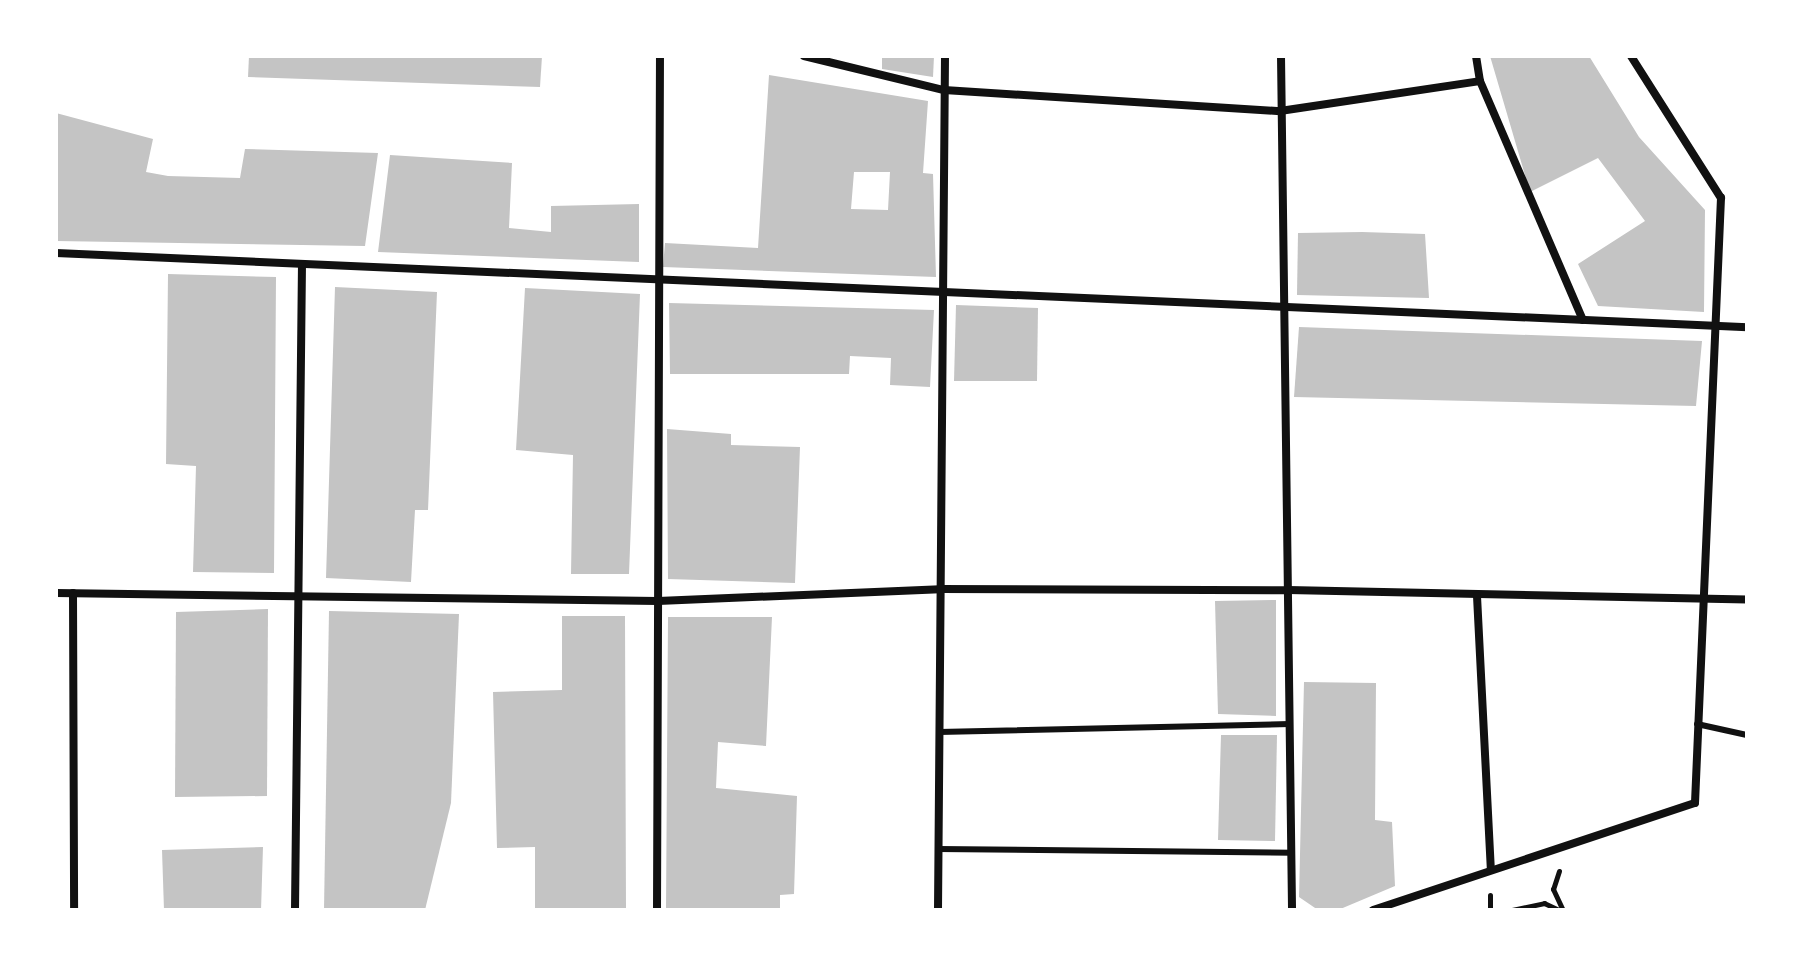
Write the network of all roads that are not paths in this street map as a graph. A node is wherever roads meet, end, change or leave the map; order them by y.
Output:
1 (660, 56) edge
2 (804, 56) edge
3 (945, 56) edge
4 (1281, 56) edge
5 (1476, 56) edge
6 (1631, 56) edge
7 (1480, 81) junction
8 (944, 90) junction
9 (1280, 111) junction
10 (56, 253) edge
11 (302, 265) junction
12 (659, 282) junction
13 (942, 294) junction
14 (1282, 308) junction
15 (1583, 320) junction
16 (1718, 325) junction
17 (1747, 327) edge
18 (940, 589) junction
19 (1288, 590) junction
20 (56, 593) edge
21 (73, 593) junction
22 (1477, 596) junction
23 (298, 598) junction
24 (1701, 599) junction
25 (1747, 600) edge
26 (658, 601) junction
27 (1290, 724) junction
28 (1697, 724) junction
29 (939, 732) junction
30 (1747, 735) edge
31 (938, 849) junction
32 (1292, 853) junction
33 (1491, 869) junction
34 (74, 910) edge
35 (295, 910) edge
36 (657, 910) edge
37 (938, 910) edge
38 (1292, 910) edge
39 (1373, 910) edge

1 - 12 street
2 - 8 street
3 - 8 street
4 - 9 street
5 - 7 street
6 - 16 street
7 - 9 street
7 - 15 street
8 - 9 street
8 - 13 street
9 - 14 street
10 - 11 street
11 - 12 street
11 - 23 street
12 - 13 street
12 - 26 street
13 - 14 street
13 - 18 street
14 - 15 street
14 - 19 street
15 - 16 street
16 - 17 street
16 - 24 street
18 - 19 street
18 - 26 street
18 - 29 street
19 - 22 street
19 - 27 street
20 - 21 street
21 - 23 street
21 - 34 street
22 - 24 street
22 - 33 street
23 - 26 street
23 - 35 street
24 - 25 street
24 - 28 street
26 - 36 street
27 - 29 lane
27 - 32 street
28 - 30 lane
28 - 33 street
29 - 31 street
31 - 32 lane
31 - 37 street
32 - 38 street
33 - 39 street

